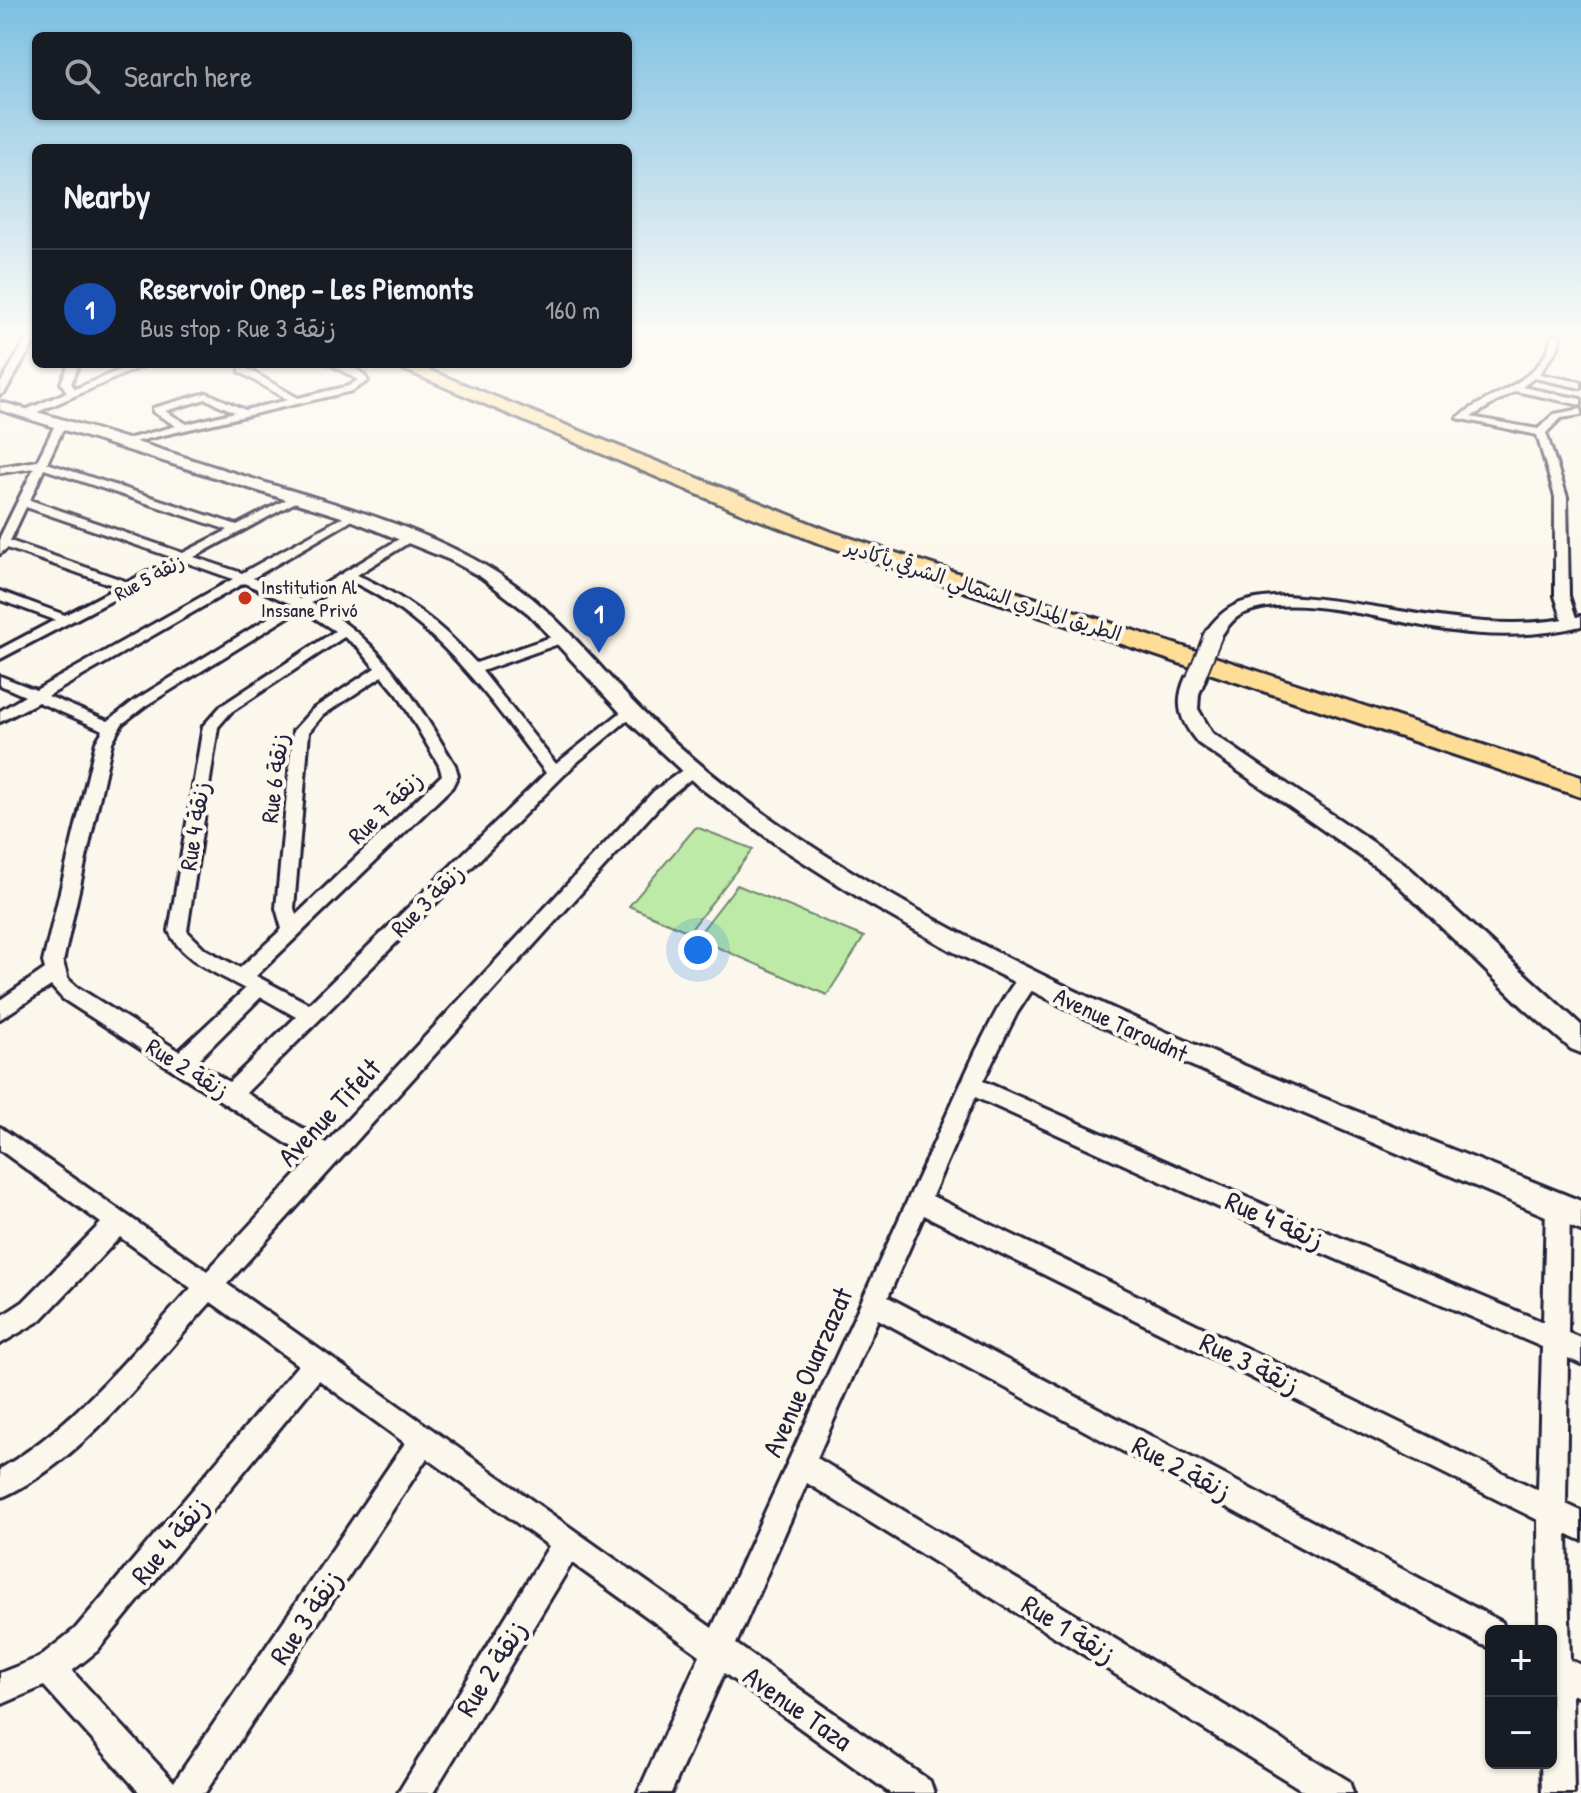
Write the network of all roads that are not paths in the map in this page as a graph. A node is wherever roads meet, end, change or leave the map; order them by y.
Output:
1 (46, 419) edge
2 (171, 419) edge
3 (220, 419) edge
4 (531, 419) edge
5 (564, 419) edge
6 (1466, 419) edge
7 (1554, 419) edge
8 (61, 423) junction
9 (185, 427) junction
10 (1541, 433) junction
11 (121, 442) junction
12 (41, 464) junction
13 (0, 470) edge
14 (297, 498) junction
15 (23, 502) junction
16 (352, 516) junction
17 (238, 529) junction
18 (409, 537) junction
19 (2, 546) edge
20 (185, 557) junction
21 (347, 575) junction
22 (243, 578) junction
23 (130, 587) junction
24 (0, 595) edge
25 (301, 603) junction
26 (66, 620) junction
27 (1576, 622) edge
28 (344, 631) junction
29 (562, 638) junction
30 (0, 655) edge
31 (384, 668) junction
32 (473, 669) junction
33 (0, 680) edge
34 (36, 697) junction
35 (630, 712) junction
36 (0, 717) edge
37 (111, 728) junction
38 (694, 770) junction
39 (1581, 773) edge
40 (555, 774) junction
41 (1581, 787) edge
42 (292, 932) junction
43 (55, 973) junction
44 (1028, 981) junction
45 (250, 982) junction
46 (0, 1011) edge
47 (311, 1015) junction
48 (1581, 1041) edge
49 (181, 1063) junction
50 (970, 1085) junction
51 (230, 1095) junction
52 (0, 1137) edge
53 (328, 1157) junction
54 (919, 1201) junction
55 (1570, 1211) edge
56 (119, 1221) junction
57 (210, 1285) junction
58 (873, 1303) junction
59 (0, 1331) edge
60 (1569, 1345) edge
61 (317, 1362) junction
62 (424, 1439) junction
63 (801, 1464) junction
64 (0, 1484) edge
65 (1552, 1512) junction
66 (1581, 1526) edge
67 (568, 1542) junction
68 (1485, 1630) edge
69 (718, 1651) junction
70 (49, 1669) junction
71 (1562, 1672) edge
72 (0, 1689) edge
73 (162, 1793) edge
74 (186, 1793) edge
75 (414, 1793) edge
76 (654, 1793) edge
77 (918, 1793) edge
78 (1337, 1793) edge
79 (1558, 1793) edge

1 - 8 street, Avenue Taroudnt
2 - 9 street
3 - 9 street
4 - 41 highway, الطريق المداري الشمالي الشرقي بأكادير
5 - 39 highway, الطريق المداري الشمالي الشرقي بأكادير
6 - 10 street
7 - 10 street
8 - 11 street, Avenue Taroudnt
8 - 12 street
9 - 11 street
10 - 27 street
11 - 14 street, Avenue Taroudnt
12 - 13 street
12 - 15 street
12 - 17 street
14 - 16 street, Avenue Taroudnt
14 - 17 street, Rue 5 زنقة
15 - 19 street
15 - 20 street
16 - 18 street, Avenue Taroudnt
16 - 22 street
17 - 20 street, Rue 5 زنقة
18 - 21 street
18 - 29 street, Avenue Taroudnt
19 - 23 street
20 - 22 street
20 - 23 street, Rue 5 زنقة
21 - 25 street
21 - 32 street
22 - 25 street, Rue 7 زنقة
22 - 34 street
23 - 26 street, Rue 5 زنقة
24 - 26 street
25 - 28 street, Rue 7 زنقة
25 - 37 street
26 - 30 street, Rue 5 زنقة
27 - 48 street, bridge
28 - 31 street, Rue 7 زنقة
28 - 45 street, Rue 4 زنقة
29 - 32 street
29 - 35 street, Avenue Taroudnt
31 - 42 street, Rue 6 زنقة
31 - 42 street, Rue 7 زنقة
32 - 40 street
33 - 34 street
34 - 36 street
34 - 37 street
35 - 38 street, Avenue Taroudnt
35 - 40 street, Rue 3 زنقة
37 - 43 street
38 - 44 street, Avenue Taroudnt
38 - 53 street, Avenue Tifelt
40 - 47 street, Rue 3 زنقة
42 - 45 street, Rue 7 زنقة
43 - 46 street
43 - 49 street, Rue 2 زنقة
44 - 50 street, Avenue Ouarzazat
44 - 55 street, Avenue Taroudnt
45 - 47 street, Rue 4 زنقة
45 - 49 street, Rue 7 زنقة
47 - 51 street, Rue 3 زنقة
49 - 51 street, Rue 2 زنقة
50 - 54 street, Avenue Ouarzazat
50 - 60 street, Rue 4 زنقة
51 - 53 street, Rue 2 زنقة
52 - 56 street, Avenue Taza
53 - 57 street, Avenue Tifelt
54 - 58 street, Avenue Ouarzazat
54 - 65 street, Rue 3 زنقة
55 - 60 street
56 - 57 street, Avenue Taza
56 - 59 street
57 - 61 street, Avenue Taza
57 - 64 street, Avenue Tifelt
58 - 63 street, Avenue Ouarzazat
58 - 68 street, Rue 2 زنقة
60 - 65 street
61 - 62 street, Avenue Taza
61 - 70 street, Rue 4 زنقة
62 - 67 street, Avenue Taza
62 - 74 street, Rue 3 زنقة
63 - 69 street, Avenue Ouarzazat
63 - 78 street, Rue 1 زنقة
65 - 66 street, Rue 3 زنقة
65 - 71 street
67 - 69 street, Avenue Taza
67 - 75 street, Rue 2 زنقة
69 - 76 street, Avenue Ouarzazat
69 - 77 street, Avenue Taza
70 - 72 street, Rue 4 زنقة
70 - 73 street
71 - 79 street

